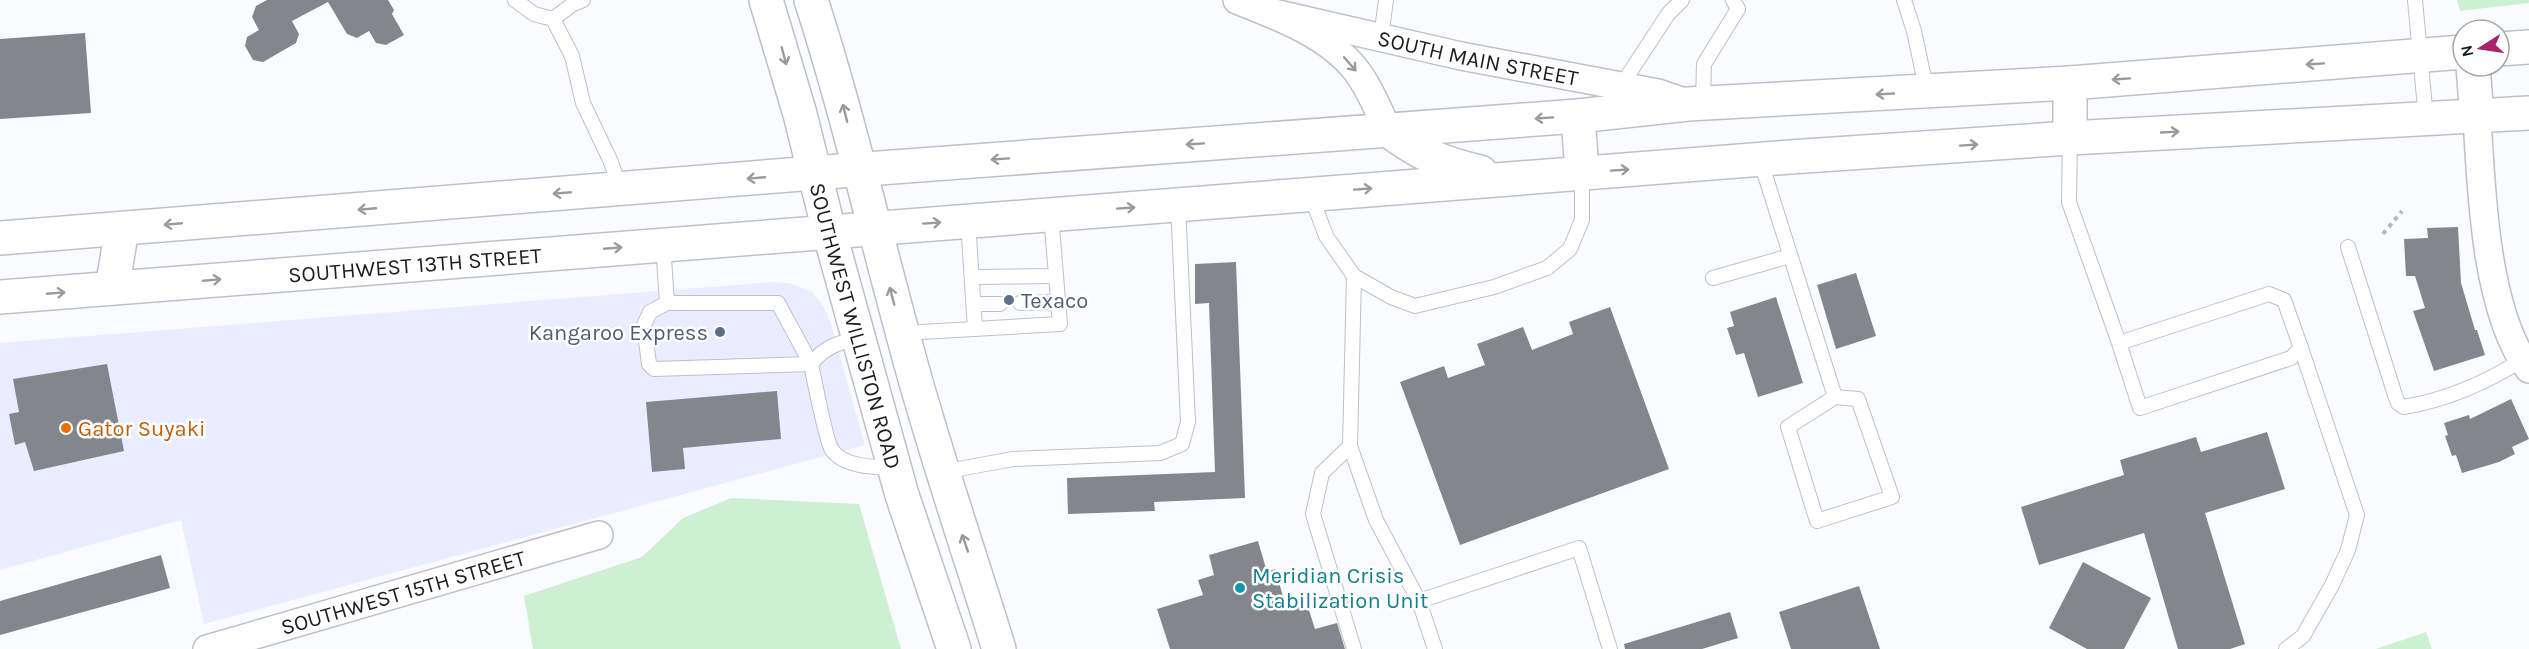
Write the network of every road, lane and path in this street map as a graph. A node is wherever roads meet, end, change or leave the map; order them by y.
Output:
1 (515, 0) edge
2 (583, 0) edge
3 (766, 0) edge
4 (811, 0) edge
5 (1237, 0) edge
6 (1386, 0) edge
7 (1682, 0) edge
8 (1733, 0) edge
9 (1904, 0) edge
10 (2415, 0) edge
11 (1265, 11) junction
12 (553, 20) junction
13 (1381, 38) junction
14 (2529, 47) edge
15 (2511, 48) edge
16 (2451, 53) edge
17 (2420, 56) junction
18 (2474, 78) edge
19 (2070, 83) junction
20 (1621, 86) junction
21 (1927, 92) junction
22 (1695, 104) junction
23 (2529, 113) edge
24 (1578, 116) junction
25 (2477, 117) junction
26 (2426, 119) junction
27 (1388, 130) junction
28 (2070, 138) junction
29 (1760, 159) junction
30 (859, 170) junction
31 (1582, 172) junction
32 (814, 173) junction
33 (1506, 178) junction
34 (620, 189) junction
35 (1310, 193) junction
36 (1178, 204) junction
37 (2402, 211) dead end
38 (1051, 214) junction
39 (968, 221) junction
40 (874, 228) junction
41 (122, 229) junction
42 (829, 231) junction
43 (2383, 234) dead end
44 (0, 238) edge
45 (663, 244) junction
46 (2348, 247) dead end
47 (1790, 256) junction
48 (1056, 276) junction
49 (1354, 276) junction
50 (972, 277) junction
51 (1713, 279) dead end
52 (112, 288) junction
53 (0, 297) edge
54 (1058, 302) junction
55 (667, 303) junction
56 (1020, 303) dead end
57 (974, 304) junction
58 (1000, 304) dead end
59 (975, 329) junction
60 (903, 333) junction
61 (858, 338) junction
62 (2120, 343) junction
63 (2301, 348) junction
64 (811, 364) junction
65 (2526, 364) edge
66 (1835, 397) junction
67 (1350, 446) junction
68 (895, 468) junction
69 (942, 472) junction
70 (599, 535) dead end
71 (1419, 601) junction
72 (207, 649) edge
73 (954, 649) edge
74 (999, 649) edge
75 (1354, 649) edge
76 (1435, 649) edge
77 (1610, 649) edge
78 (2286, 649) edge

1 - 12 lane
2 - 12 lane
3 -> 32 main road, SOUTHWEST WILLISTON ROAD
30 -> 4 main road, SOUTHWEST WILLISTON ROAD
5 - 11 street, SOUTH MAIN STREET
6 - 13 lane
7 - 20 lane
8 - 22 lane
9 - 21 lane
10 - 17 lane
11 - 13 street, SOUTH MAIN STREET
11 -> 27 street, SOUTH MAIN STREET
12 - 34 lane
13 - 20 street, SOUTH MAIN STREET
14 - 15 main road
16 - 17 main road
17 -> 19 main road
17 - 26 lane
18 - 25 main road
19 - 21 main road
19 - 28 main road
20 - 22 street, SOUTH MAIN STREET
21 -> 22 main road
22 - 24 main road
23 - 25 main road, SOUTHWEST 13TH STREET
24 -> 27 main road
24 - 31 main road
25 - 26 main road, SOUTHWEST 13TH STREET
25 - 65 street
28 -> 26 main road, SOUTHWEST 13TH STREET
27 -> 30 main road
27 - 33 main road
29 -> 28 main road, SOUTHWEST 13TH STREET
28 - 62 lane
31 -> 29 main road, SOUTHWEST 13TH STREET
29 - 47 lane
30 - 32 main road
30 - 40 main road, SOUTHWEST WILLISTON ROAD
31 - 33 main road, SOUTHWEST 13TH STREET
31 - 49 lane
32 -> 34 main road
32 - 42 main road, SOUTHWEST WILLISTON ROAD
35 -> 33 main road, SOUTHWEST 13TH STREET
34 -> 41 main road
35 - 36 main road, SOUTHWEST 13TH STREET
35 - 49 lane
38 -> 36 main road, SOUTHWEST 13TH STREET
36 - 69 lane
37 - 43 path
38 - 39 main road, SOUTHWEST 13TH STREET
38 - 48 lane
40 -> 39 main road, SOUTHWEST 13TH STREET
39 - 50 lane
40 - 42 main road, SOUTHWEST 13TH STREET
60 -> 40 main road, SOUTHWEST WILLISTON ROAD
41 - 44 main road
41 - 52 main road
42 - 45 main road, SOUTHWEST 13TH STREET
42 - 61 main road, SOUTHWEST WILLISTON ROAD
52 -> 45 main road, SOUTHWEST 13TH STREET
45 - 55 lane
46 - 65 lane
47 - 51 lane
47 - 66 lane
48 - 50 lane
48 - 54 lane
49 - 67 lane
50 - 57 lane
53 -> 52 main road, SOUTHWEST 13TH STREET
54 - 56 lane
54 - 59 lane
55 - 64 lane
55 - 64 lane
57 - 58 lane
57 - 59 lane
59 - 60 lane
60 - 69 main road, SOUTHWEST WILLISTON ROAD
61 - 64 lane
61 - 68 main road, SOUTHWEST WILLISTON ROAD
62 - 63 lane
62 - 63 lane
63 - 78 lane
64 - 68 lane
66 - 66 lane
67 - 71 lane
67 - 75 lane
68 - 73 main road, SOUTHWEST WILLISTON ROAD
74 -> 69 main road, SOUTHWEST WILLISTON ROAD
70 - 72 street, SOUTHWEST 15TH STREET
71 - 76 lane
71 - 77 lane

